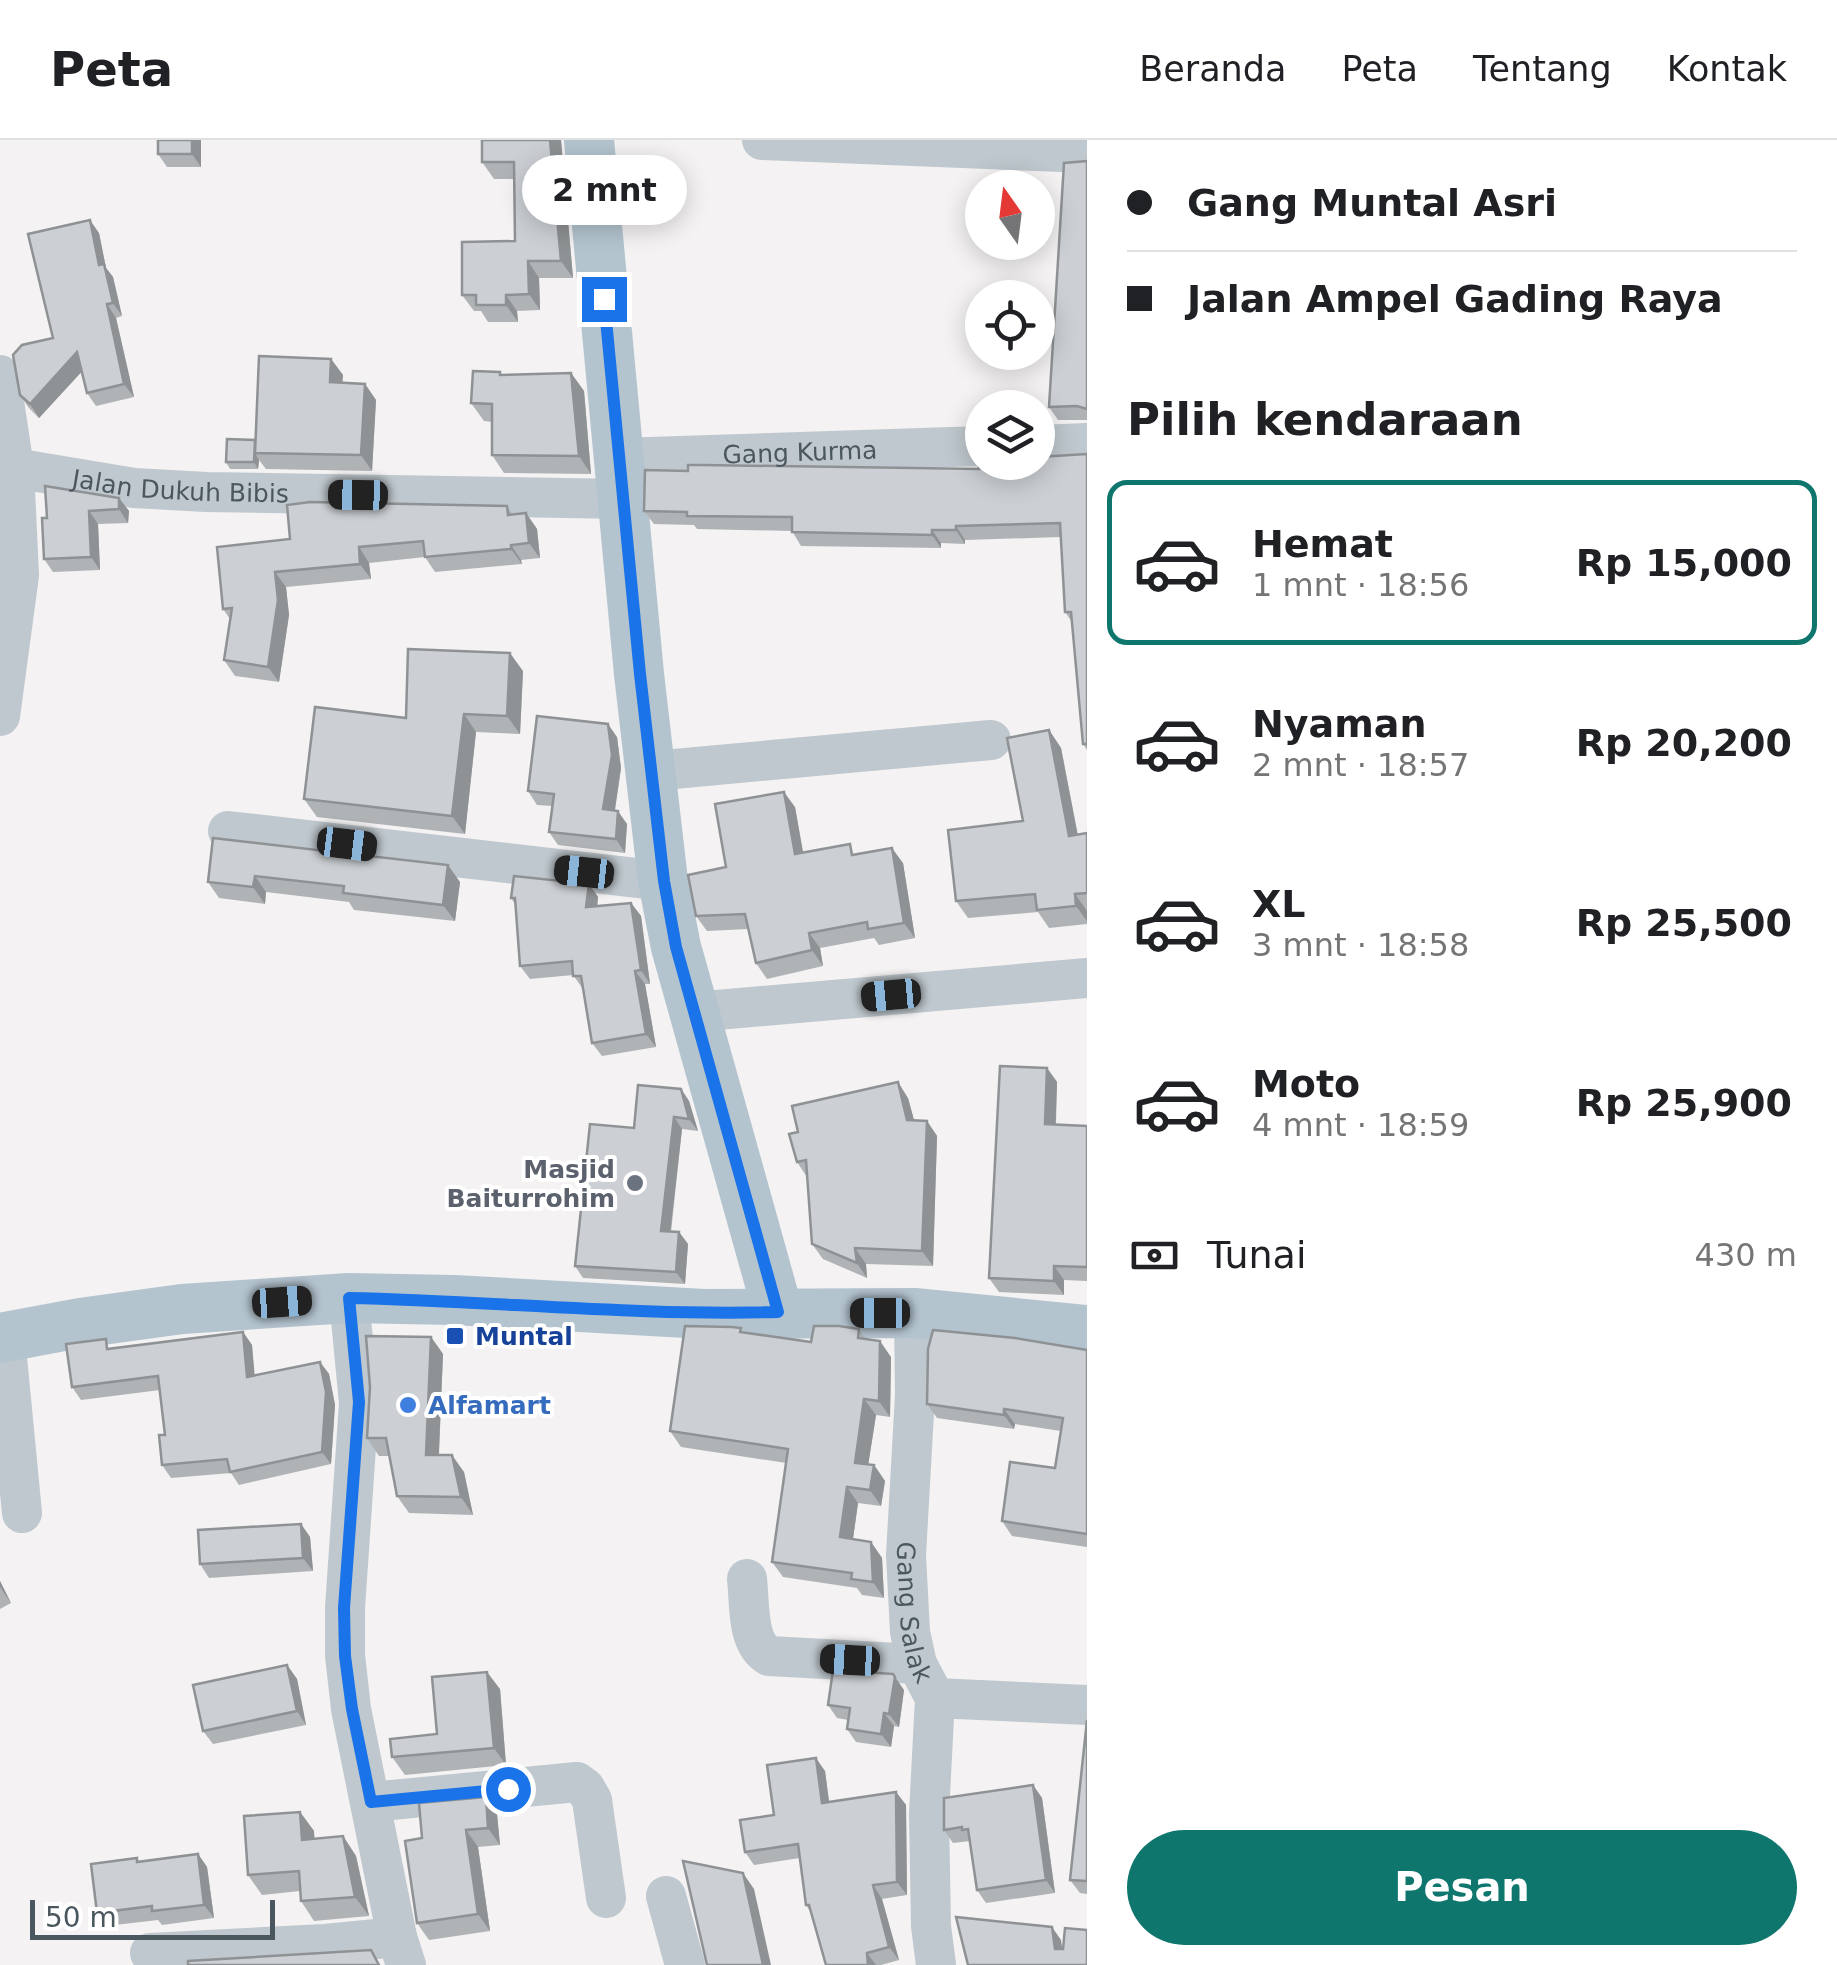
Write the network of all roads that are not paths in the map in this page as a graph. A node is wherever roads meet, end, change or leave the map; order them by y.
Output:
1 (589, 140) edge
2 (762, 140) edge
3 (1087, 154) edge
4 (0, 375) edge
5 (1087, 443) edge
6 (1055, 444) edge
7 (965, 448) edge
8 (621, 478) junction
9 (10, 484) edge
10 (0, 716) edge
11 (991, 740) dead end
12 (652, 771) junction
13 (228, 830) dead end
14 (664, 881) junction
15 (1087, 978) edge
16 (694, 1012) junction
17 (349, 1298) junction
18 (778, 1312) junction
19 (914, 1313) junction
20 (1087, 1330) edge
21 (2, 1338) edge
22 (22, 1512) dead end
23 (747, 1579) dead end
24 (926, 1681) junction
25 (1087, 1705) edge
26 (371, 1802) junction
27 (666, 1896) dead end
28 (606, 1898) dead end
29 (401, 1951) edge
30 (150, 1952) dead end
31 (685, 1965) edge
32 (936, 1965) edge

1 - 8 main road
2 - 3 street
4 - 9 street
5 - 6 street
7 - 8 street, Gang Kurma
8 - 9 street, Jalan Dukuh Bibis
8 - 12 main road
9 - 10 street
11 - 12 street
12 - 14 main road
13 - 14 street
14 - 16 main road
15 - 16 street
16 - 18 main road
17 - 18 main road
17 - 21 main road
17 - 26 street
18 - 19 main road
19 - 20 main road
19 - 24 street, Gang Salak
21 - 22 street
23 - 24 street
24 - 25 street
24 - 32 street, Gang Salak
26 - 28 street
26 - 29 street
27 - 31 street
29 - 30 street

